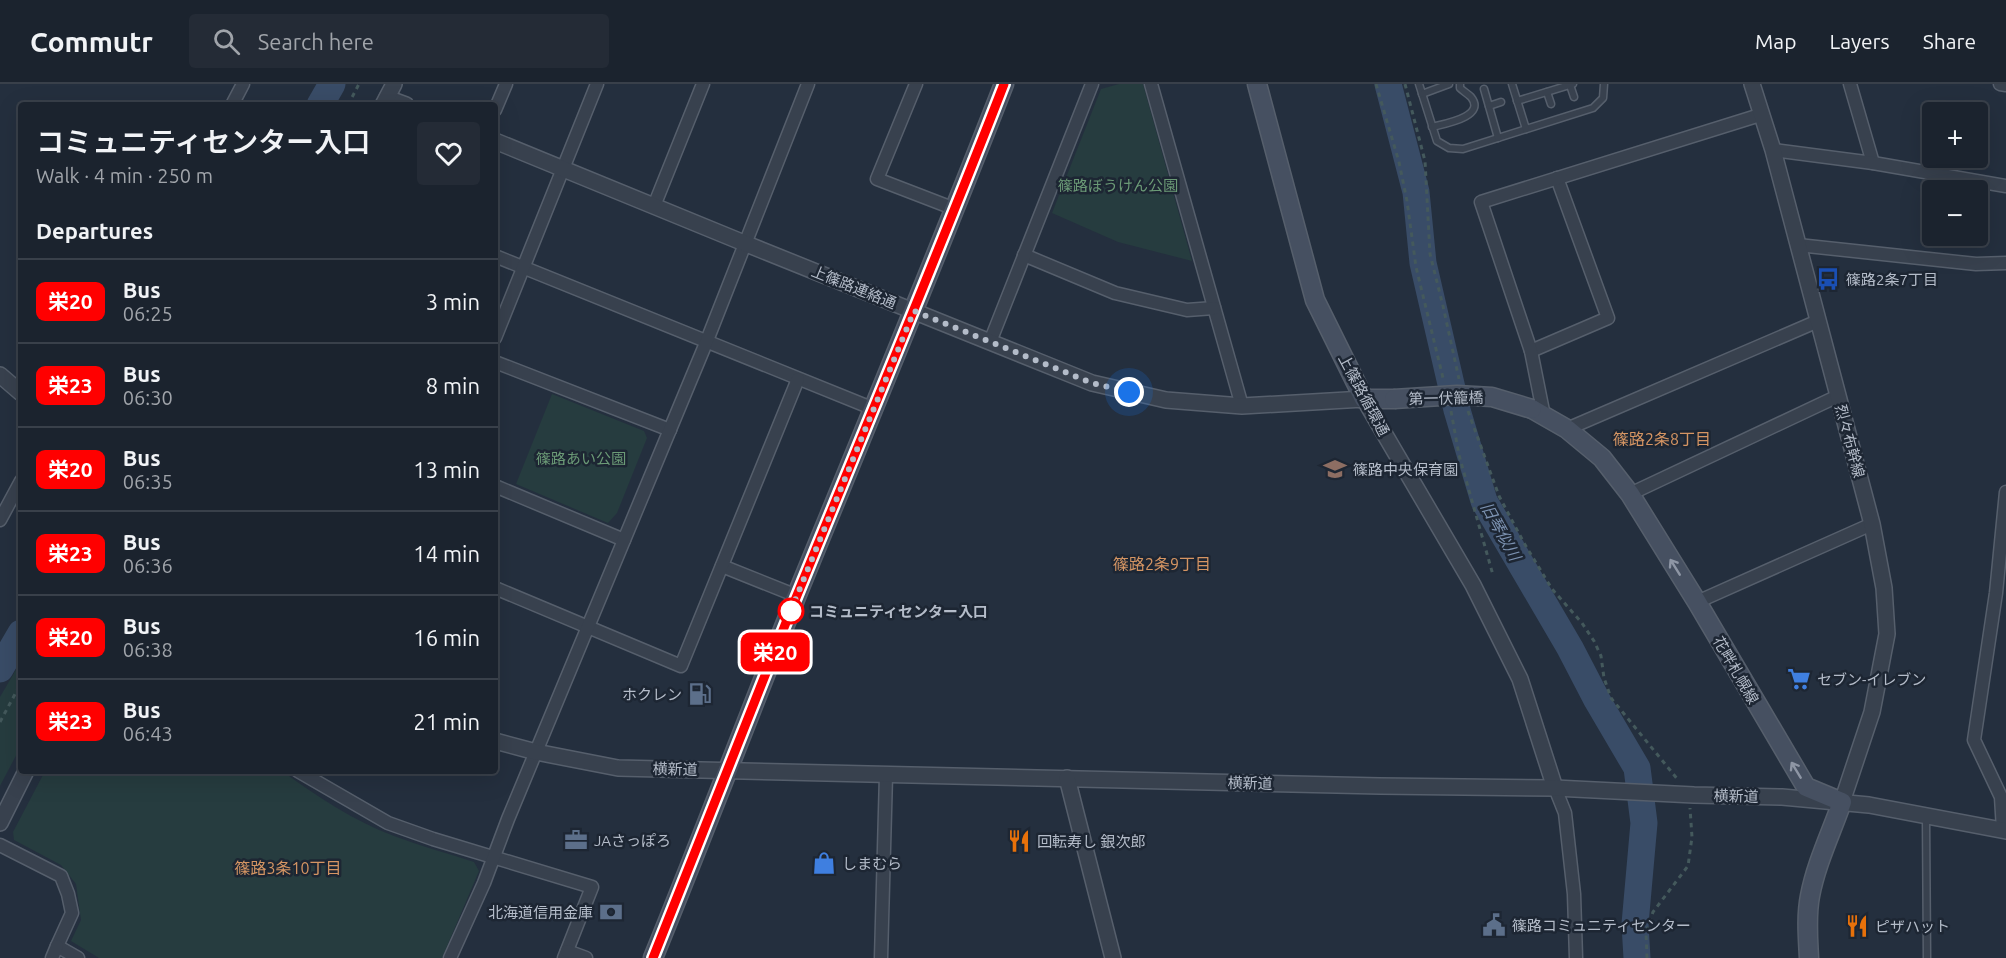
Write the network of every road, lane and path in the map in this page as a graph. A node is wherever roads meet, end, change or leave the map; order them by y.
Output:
1 (243, 84) edge
2 (359, 84) edge
3 (506, 84) edge
4 (597, 84) edge
5 (703, 84) edge
6 (808, 84) edge
7 (916, 84) edge
8 (1004, 84) edge
9 (1092, 84) edge
10 (1151, 84) edge
11 (1257, 84) edge
12 (1376, 84) edge
13 (1405, 84) edge
14 (1419, 84) edge
15 (1449, 84) edge
16 (1460, 84) edge
17 (1512, 84) edge
18 (1572, 84) edge
19 (1604, 84) edge
20 (1752, 84) edge
21 (1850, 84) edge
22 (2000, 84) edge
23 (2006, 85) edge
24 (1484, 89) dead end
25 (1547, 92) junction
26 (1422, 94) junction
27 (1574, 97) dead end
28 (1517, 101) junction
29 (234, 102) edge
30 (350, 102) edge
31 (1501, 102) dead end
32 (498, 103) edge
33 (1551, 104) dead end
34 (1489, 106) junction
35 (1760, 115) junction
36 (1432, 127) junction
37 (1526, 129) junction
38 (1498, 138) junction
39 (498, 142) edge
40 (1773, 150) junction
41 (1873, 163) junction
42 (563, 169) junction
43 (1557, 178) junction
44 (2006, 186) edge
45 (654, 206) junction
46 (955, 209) junction
47 (744, 243) junction
48 (1798, 245) junction
49 (1024, 255) junction
50 (498, 257) edge
51 (2006, 263) edge
52 (523, 268) junction
53 (1214, 308) junction
54 (914, 311) junction
55 (1818, 321) junction
56 (498, 330) edge
57 (990, 342) junction
58 (706, 343) junction
59 (1531, 351) junction
60 (498, 363) edge
61 (1455, 367) dead end
62 (0, 375) edge
63 (798, 379) junction
64 (1444, 382) dead end
65 (18, 390) edge
66 (1838, 396) junction
67 (1364, 399) junction
68 (1450, 404) dead end
69 (1242, 406) junction
70 (874, 409) junction
71 (1538, 412) junction
72 (1469, 417) dead end
73 (1567, 429) junction
74 (670, 430) junction
75 (18, 487) edge
76 (498, 487) edge
77 (2006, 492) edge
78 (1630, 494) junction
79 (2005, 509) edge
80 (0, 520) edge
81 (1872, 524) junction
82 (624, 540) junction
83 (722, 566) junction
84 (1494, 575) dead end
85 (498, 589) edge
86 (2001, 594) edge
87 (797, 596) junction
88 (1697, 602) junction
89 (588, 628) junction
90 (18, 689) edge
91 (0, 722) edge
92 (498, 742) edge
93 (536, 752) junction
94 (728, 770) junction
95 (24, 774) edge
96 (303, 774) edge
97 (886, 775) junction
98 (1067, 778) junction
99 (1555, 788) junction
100 (1684, 795) junction
101 (1842, 802) junction
102 (1926, 816) junction
103 (0, 823) edge
104 (2004, 830) edge
105 (0, 845) edge
106 (494, 858) junction
107 (57, 946) junction
108 (566, 955) edge
109 (52, 958) edge
110 (78, 958) edge
111 (450, 958) edge
112 (586, 958) edge
113 (653, 958) edge
114 (881, 958) edge
115 (1113, 958) edge
116 (1576, 958) edge
117 (1647, 958) edge
118 (1809, 958) edge
119 (1927, 958) edge

1 - 29 street
2 - 30 path
3 - 32 street
4 - 42 street
5 - 45 street
6 - 47 street
7 - 46 street
8 - 46 main road
9 - 49 street
10 - 53 street
11 - 67 main road, 上篠路循環通
12 - 64 path
13 - 61 path
14 - 26 lane
15 - 26 lane
16 - 36 lane
17 - 28 lane
18 - 25 lane
18 - 27 lane
19 - 37 lane
20 - 35 street, 烈々布幹線
21 - 41 street
22 - 23 street
24 - 34 lane
25 - 28 lane
25 - 33 lane
26 - 36 lane
28 - 37 lane
31 - 34 lane
34 - 38 lane
35 - 40 street, 烈々布幹線
35 - 43 street
36 - 38 lane
37 - 38 lane
39 - 42 street, 上篠路連絡通
40 - 41 street
40 - 48 street, 烈々布幹線
41 - 44 street
42 - 45 street, 上篠路連絡通
42 - 52 street
43 - 59 street
43 - 59 street
45 - 47 street, 上篠路連絡通
46 - 54 main road
47 - 54 street, 上篠路連絡通
47 - 58 street
48 - 51 street
48 - 55 street, 烈々布幹線
49 - 53 street
49 - 57 street
50 - 52 street
52 - 56 street
52 - 58 street
53 - 69 street
54 - 57 street, 上篠路連絡通
54 - 70 main road
55 - 66 street, 烈々布幹線
55 - 73 street
57 - 69 street, 上篠路連絡通
58 - 63 street
58 - 74 street
59 - 71 street
60 - 74 street
62 - 65 street
63 - 70 street
63 - 83 street
66 - 78 street
66 - 81 street, 烈々布幹線
67 - 69 street, 上篠路連絡通
67 - 71 main road, 第一伏籠橋, bridge
67 - 99 street, 上篠路循環通
68 - 84 path
70 - 87 main road
71 - 73 main road, 花畔札幌線
72 - 100 path
73 - 78 main road, 花畔札幌線
74 - 82 street
75 - 80 street
76 - 82 street
77 - 79 street
88 -> 78 main road, 花畔札幌線
79 - 86 street
81 - 88 street
81 - 101 street, 烈々布幹線
82 - 89 street
83 - 87 street
83 - 89 street
85 - 89 street
86 - 104 street
87 - 94 main road
101 -> 88 main road, 花畔札幌線
89 - 93 street
90 - 91 path
92 - 93 street, 横新道
93 - 94 street, 横新道
93 - 106 street
94 - 97 street, 横新道
94 - 113 main road
95 - 103 street
96 - 106 street
97 - 98 street, 横新道
97 - 114 street
98 - 99 street, 横新道
98 - 115 street
99 - 100 street, 横新道
99 - 116 street
100 - 101 street, 横新道
100 - 117 path
101 - 102 street, 横新道
101 - 118 main road
102 - 104 street, 横新道
102 - 119 lane
105 - 107 street
106 - 108 street
106 - 111 street
107 - 109 street
107 - 110 street
108 - 112 street

